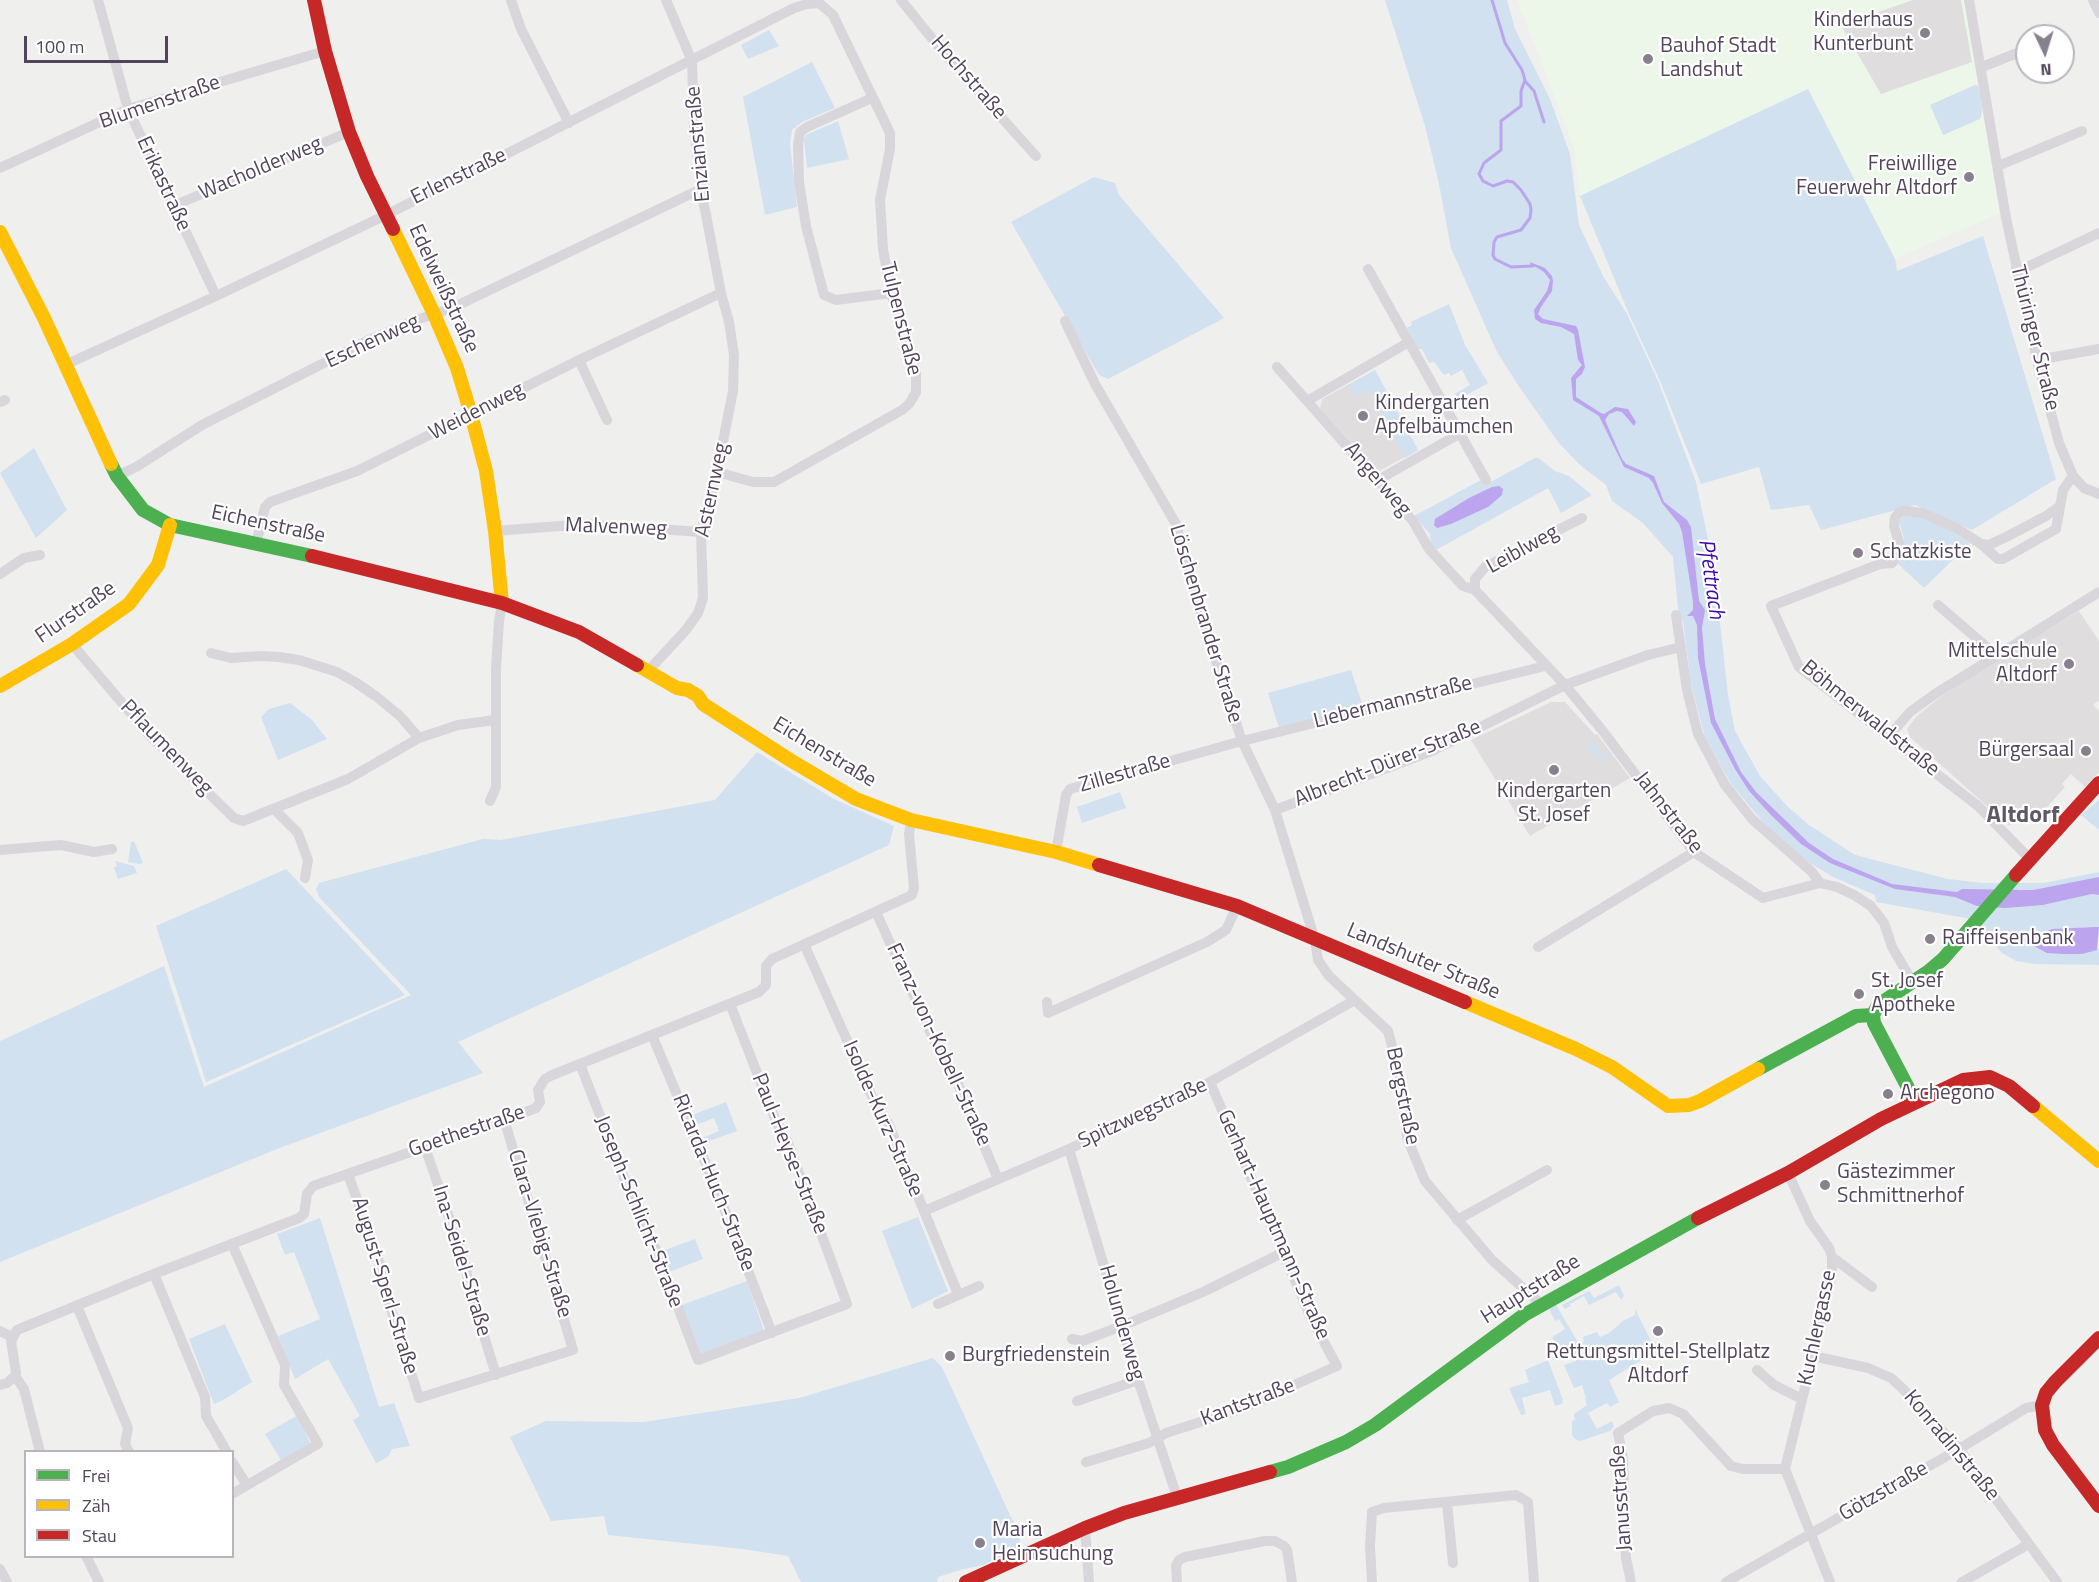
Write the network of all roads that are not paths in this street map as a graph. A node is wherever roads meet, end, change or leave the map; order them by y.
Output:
1 (98, 0) edge
2 (314, 0) edge
3 (512, 0) edge
4 (666, 0) edge
5 (901, 0) edge
6 (1969, 0) edge
7 (2093, 0) edge
8 (819, 3) joint
9 (2099, 13) edge
10 (325, 51) junction
11 (2015, 54) edge
12 (692, 61) junction
13 (1982, 67) junction
14 (872, 98) junction
15 (128, 109) junction
16 (569, 123) junction
17 (2082, 131) dead end
18 (349, 132) junction
19 (1036, 156) dead end
20 (1998, 166) junction
21 (0, 168) edge
22 (701, 189) junction
23 (173, 206) junction
24 (386, 215) junction
25 (0, 232) edge
26 (2099, 233) edge
27 (2016, 268) junction
28 (1368, 269) dead end
29 (721, 293) junction
30 (891, 293) junction
31 (216, 296) junction
32 (434, 314) junction
33 (1065, 321) dead end
34 (1409, 342) junction
35 (2099, 349) edge
36 (579, 360) junction
37 (2037, 360) junction
38 (65, 364) junction
39 (1277, 367) dead end
40 (1307, 400) junction
41 (471, 414) junction
42 (607, 420) dead end
43 (1459, 434) junction
44 (717, 472) junction
45 (117, 476) junction
46 (2073, 476) junction
47 (1378, 480) junction
48 (1486, 480) dead end
49 (2099, 494) edge
50 (2060, 506) junction
51 (1582, 518) dead end
52 (170, 525) junction
53 (495, 531) junction
54 (701, 532) junction
55 (256, 544) junction
56 (1981, 544) junction
57 (40, 555) dead end
58 (0, 574) edge
59 (1475, 590) junction
60 (2099, 592) edge
61 (502, 603) junction
62 (1938, 605) dead end
63 (1676, 615) dead end
64 (72, 644) junction
65 (1681, 647) junction
66 (211, 653) dead end
67 (1996, 655) junction
68 (1545, 666) junction
69 (648, 671) junction
70 (1565, 685) junction
71 (0, 686) edge
72 (495, 720) junction
73 (1889, 736) junction
74 (419, 738) junction
75 (1242, 741) junction
76 (2099, 783) edge
77 (490, 801) dead end
78 (274, 809) junction
79 (1275, 810) junction
80 (911, 820) junction
81 (931, 825) joint
82 (112, 849) dead end
83 (0, 850) edge
84 (1056, 852) junction
85 (1694, 852) junction
86 (2030, 859) junction
87 (305, 878) dead end
88 (1820, 883) junction
89 (1237, 906) junction
90 (876, 912) junction
91 (1315, 940) junction
92 (804, 944) junction
93 (1538, 947) dead end
94 (1912, 981) junction
95 (1355, 1000) junction
96 (1047, 1002) dead end
97 (730, 1004) junction
98 (1873, 1015) junction
99 (652, 1035) junction
100 (580, 1064) junction
101 (1210, 1082) junction
102 (1915, 1101) junction
103 (504, 1119) junction
104 (425, 1147) junction
105 (1069, 1149) junction
106 (2099, 1161) edge
107 (1547, 1170) dead end
108 (1788, 1173) junction
109 (348, 1174) junction
110 (998, 1179) junction
111 (924, 1211) junction
112 (1457, 1220) junction
113 (232, 1244) junction
114 (1284, 1252) junction
115 (1832, 1257) junction
116 (154, 1274) junction
117 (979, 1286) dead end
118 (1872, 1287) dead end
119 (958, 1294) junction
120 (938, 1304) dead end
121 (1542, 1305) junction
122 (77, 1306) junction
123 (1122, 1326) junction
124 (0, 1331) edge
125 (772, 1333) junction
126 (12, 1337) junction
127 (2099, 1338) edge
128 (1072, 1340) dead end
129 (1814, 1356) junction
130 (1337, 1366) joint
131 (1757, 1370) dead end
132 (496, 1375) junction
133 (15, 1376) junction
134 (1138, 1380) junction
135 (0, 1385) edge
136 (1802, 1399) junction
137 (1077, 1401) dead end
138 (2042, 1405) junction
139 (1157, 1438) junction
140 (1959, 1449) junction
141 (39, 1450) edge
142 (128, 1450) edge
143 (225, 1450) edge
144 (1086, 1462) dead end
145 (234, 1465) edge
146 (1785, 1469) junction
147 (247, 1485) junction
148 (234, 1493) edge
149 (1177, 1497) junction
150 (1447, 1503) junction
151 (2099, 1506) edge
152 (1085, 1528) junction
153 (1812, 1533) junction
154 (2029, 1544) junction
155 (87, 1558) edge
156 (1453, 1563) dead end
157 (0, 1569) edge
158 (7, 1582) edge
159 (99, 1582) edge
160 (966, 1582) edge
161 (1089, 1582) edge
162 (1177, 1582) edge
163 (1292, 1582) edge
164 (1372, 1582) edge
165 (1534, 1582) edge
166 (1631, 1582) edge
167 (1726, 1582) edge
168 (1830, 1582) edge
169 (1962, 1582) edge
170 (2056, 1582) edge

1 - 15 street, Erikastraße
2 - 10 street, Edelweißstraße
3 - 16 street
4 - 12 street, Enzianstraße
5 - 19 street, Hochstraße
6 - 13 street, Thüringer Straße
7 - 9 street
8 - 12 street, Erlenstraße
8 - 14 street, Tulpenstraße
10 - 15 street, Blumenstraße
10 - 18 street, Edelweißstraße
11 - 13 street
12 - 16 street, Erlenstraße
12 - 22 street, Enzianstraße
13 - 20 street, Thüringer Straße
14 - 30 street, Tulpenstraße
14 - 30 street
15 - 21 street, Blumenstraße
15 - 23 street, Erikastraße
16 - 24 street, Erlenstraße
17 - 20 street
18 - 23 street, Wacholderweg
18 - 24 street, Edelweißstraße
20 - 27 street, Thüringer Straße
22 - 29 street, Enzianstraße
22 - 32 street, Eschenweg
23 - 31 street, Erikastraße
24 - 31 street, Erlenstraße
24 - 32 street, Edelweißstraße
25 - 38 street, Eichenstraße
26 - 27 street
27 - 37 street, Thüringer Straße
28 - 34 street
29 - 36 street, Weidenweg
29 - 44 street, Asternweg
30 - 44 street, Tulpenstraße
31 - 38 street, Erlenstraße
32 - 41 street, Edelweißstraße
32 - 45 street, Eschenweg
33 - 75 street, Löschenbrander Straße
34 - 40 street
34 - 43 street
35 - 37 street
36 - 41 street, Weidenweg
36 - 42 street
37 - 46 street, Thüringer Straße
38 - 45 street, Eichenstraße
39 - 40 street, Angerweg
40 - 47 street, Angerweg
41 - 53 street, Edelweißstraße
41 - 55 street, Weidenweg
43 - 47 street
43 - 48 street
44 - 54 street, Asternweg
45 - 52 street, Eichenstraße
46 - 49 street
46 - 50 street, Böhmerwaldstraße
47 - 59 street, Angerweg
50 - 56 street
50 - 56 street, Böhmerwaldstraße
51 - 59 street, Leiblweg
52 - 55 street, Eichenstraße
52 - 64 street, Flurstraße
53 - 54 street, Malvenweg
53 - 61 street, Edelweißstraße
54 - 69 street, Asternweg
55 - 61 street, Eichenstraße
56 - 73 street, Böhmerwaldstraße
57 - 58 street
59 - 68 street, Jahnstraße
60 - 67 street
61 - 69 street, Eichenstraße
61 - 72 street
62 - 67 street
63 - 65 street
64 - 71 street, Flurstraße
64 - 78 street, Pflaumenweg
65 - 70 street, Albrecht-Dürer-Straße
65 - 88 street
66 - 74 street
67 - 73 street
68 - 70 street, Jahnstraße
68 - 75 street, Liebermannstraße
69 - 80 street, Eichenstraße
70 - 79 street, Albrecht-Dürer-Straße
70 - 85 street, Jahnstraße
72 - 74 street, Pflaumenweg
72 - 77 street
73 - 86 street, Böhmerwaldstraße
74 - 78 street, Pflaumenweg
75 - 79 street, Löschenbrander Straße
75 - 84 street, Zillestraße
76 - 86 street
78 - 87 street
79 - 91 street, Löschenbrander Straße
80 - 81 street, Eichenstraße
80 - 90 street, Goethestraße
81 - 84 street, Landshuter Straße
82 - 83 street
84 - 89 street, Landshuter Straße
85 - 88 street, Jahnstraße
85 - 93 street
86 - 94 street
88 - 94 street
89 - 91 street, Landshuter Straße
89 - 96 street
90 - 92 street, Goethestraße
90 - 110 street, Franz-von-Kobell-Straße
91 - 95 street, Bergstraße
91 - 98 street, Landshuter Straße
92 - 97 street, Goethestraße
92 - 111 street, Isolde-Kurz-Straße
94 - 98 street
95 - 101 street, Spitzwegstraße
95 - 112 street, Bergstraße
97 - 99 street, Goethestraße
97 - 125 street, Paul-Heyse-Straße
98 - 102 street
99 - 100 street, Goethestraße
99 - 125 street, Ricarda-Huch-Straße
100 - 103 street, Goethestraße
100 - 125 street, Joseph-Schlicht-Straße
101 - 105 street, Spitzwegstraße
101 - 114 street, Gerhart-Hauptmann-Straße
102 - 106 street, Hauptstraße
102 - 108 street, Hauptstraße
103 - 104 street, Goethestraße
103 - 132 street, Clara-Viebig-Straße
104 - 109 street, Goethestraße
104 - 132 street, Ina-Seidel-Straße
105 - 110 street, Spitzwegstraße
105 - 123 street, Holunderweg
107 - 112 street
108 - 115 street
108 - 121 street, Hauptstraße
109 - 113 street, Goethestraße
109 - 132 street, August-Sperl-Straße
110 - 111 street, Spitzwegstraße
111 - 119 street, Isolde-Kurz-Straße
112 - 121 street, Bergstraße
113 - 116 street, Goethestraße
113 - 147 street
114 - 123 street
114 - 130 street, Gerhart-Hauptmann-Straße
115 - 118 street
115 - 129 street, Kuchlergasse
116 - 122 street, Goethestraße
116 - 143 street
117 - 119 street
119 - 120 street
121 - 149 street, Hauptstraße
122 - 126 street, Goethestraße
122 - 142 street
123 - 128 street
123 - 134 street, Holunderweg
124 - 126 street
126 - 133 street
127 - 138 street
129 - 136 street, Kuchlergasse
129 - 140 street, Konradinstraße
130 - 139 street, Kantstraße
131 - 136 street, Kuchlergasse
133 - 135 street
133 - 141 street
134 - 137 street
134 - 139 street, Holunderweg
136 - 146 street, Kuchlergasse
138 - 140 street, Götzstraße
138 - 151 street
139 - 144 street, Kantstraße
139 - 149 street, Holunderweg
140 - 153 street, Götzstraße
140 - 154 street, Konradinstraße
145 - 147 street
146 - 153 street
146 - 166 street, Janusstraße
147 - 148 street
149 - 152 street, Hauptstraße
150 - 156 street
150 - 164 street
150 - 165 street
152 - 160 street, Hauptstraße
152 - 161 street
153 - 167 street, Götzstraße
153 - 168 street
154 - 169 street
154 - 170 street, Konradinstraße
155 - 159 street
157 - 158 street
162 - 163 street

